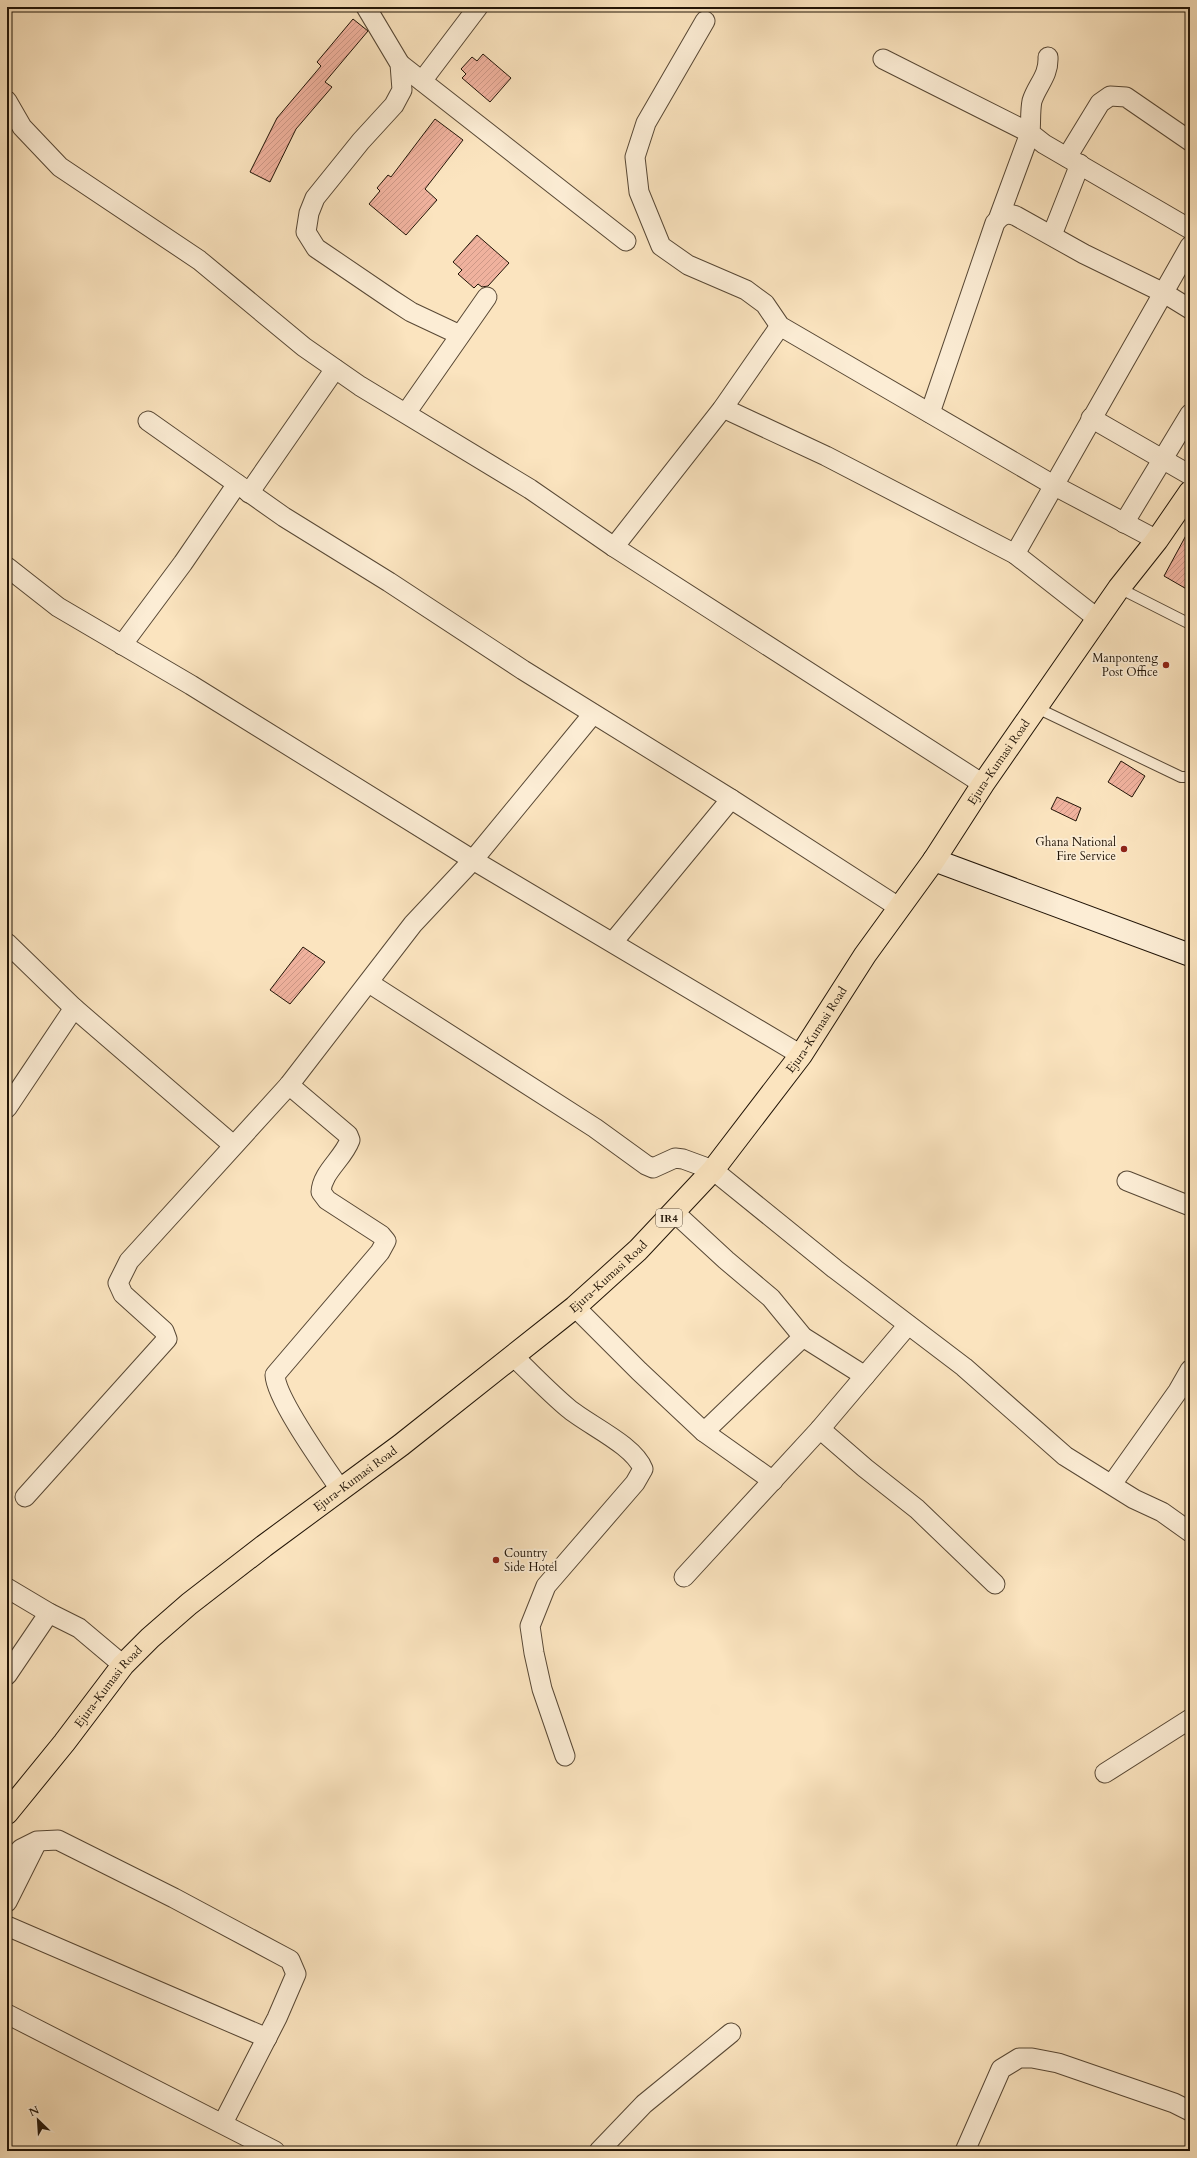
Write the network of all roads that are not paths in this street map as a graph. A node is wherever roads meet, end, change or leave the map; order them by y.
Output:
1 (366, 7) edge
2 (478, 7) edge
3 (705, 21) dead end
4 (1048, 57) dead end
5 (883, 59) dead end
6 (400, 64) junction
7 (422, 81) junction
8 (7, 101) edge
9 (1030, 133) junction
10 (1190, 141) edge
11 (1074, 161) junction
12 (999, 217) junction
13 (1190, 229) edge
14 (1052, 235) junction
15 (626, 241) dead end
16 (1190, 246) edge
17 (1164, 293) junction
18 (487, 297) dead end
19 (1190, 309) edge
20 (780, 326) junction
21 (460, 336) junction
22 (335, 369) junction
23 (723, 408) junction
24 (930, 413) junction
25 (406, 414) junction
26 (1190, 414) edge
27 (1090, 418) junction
28 (148, 421) dead end
29 (1163, 460) junction
30 (1190, 475) edge
31 (1055, 486) junction
32 (243, 488) junction
33 (1190, 492) edge
34 (1124, 523) junction
35 (1157, 540) junction
36 (614, 547) junction
37 (1015, 554) junction
38 (7, 567) edge
39 (1120, 588) junction
40 (1098, 619) junction
41 (1190, 624) edge
42 (122, 645) junction
43 (1037, 708) junction
44 (593, 714) junction
45 (1190, 777) edge
46 (983, 784) junction
47 (731, 799) junction
48 (473, 860) junction
49 (934, 860) junction
50 (900, 908) junction
51 (613, 942) junction
52 (7, 943) edge
53 (1190, 955) edge
54 (369, 983) junction
55 (74, 1008) junction
56 (801, 1055) junction
57 (289, 1085) junction
58 (7, 1108) edge
59 (233, 1145) junction
60 (713, 1170) junction
61 (1127, 1181) dead end
62 (1190, 1206) edge
63 (674, 1212) junction
64 (575, 1307) junction
65 (908, 1324) junction
66 (803, 1337) junction
67 (514, 1357) junction
68 (1190, 1370) edge
69 (866, 1376) junction
70 (820, 1428) junction
71 (704, 1432) junction
72 (773, 1481) junction
73 (1112, 1484) junction
74 (340, 1489) junction
75 (25, 1497) dead end
76 (1190, 1532) edge
77 (684, 1577) dead end
78 (995, 1584) dead end
79 (7, 1588) edge
80 (49, 1613) junction
81 (123, 1665) junction
82 (7, 1675) edge
83 (1190, 1719) edge
84 (565, 1756) dead end
85 (1105, 1773) dead end
86 (7, 1813) edge
87 (37, 1841) junction
88 (7, 1864) edge
89 (7, 1902) edge
90 (7, 1926) edge
91 (7, 2014) edge
92 (731, 2032) dead end
93 (267, 2038) junction
94 (1190, 2111) edge
95 (223, 2123) junction
96 (275, 2151) edge
97 (599, 2151) edge
98 (965, 2151) edge

1 - 6 street
2 - 7 street
3 - 20 street
4 - 9 street
5 - 9 street
6 - 7 street
6 - 21 street
7 - 15 street
8 - 22 street
9 - 11 street
9 - 12 street
10 - 11 street
11 - 13 street
11 - 14 street
12 - 14 street
12 - 24 street
14 - 17 street
16 - 17 street
17 - 19 street
17 - 27 street
18 - 21 street
20 - 23 street
20 - 24 street
21 - 25 street
22 - 25 street
22 - 32 street
23 - 36 street
23 - 37 street
24 - 31 street
25 - 36 street
26 - 29 street
27 - 29 street
27 - 31 street
28 - 32 street
29 - 30 street
29 - 34 street
31 - 34 street
31 - 37 street
32 - 42 street
32 - 44 street
33 - 35 main road, Ejura-Kumasi Road / IR4
34 - 35 street
35 - 39 main road, Ejura-Kumasi Road / IR4
36 - 46 street
37 - 40 street
38 - 42 street
39 - 40 main road, Ejura-Kumasi Road / IR4
39 - 41 lane
40 - 43 main road, Ejura-Kumasi Road / IR4
42 - 48 street
43 - 45 lane
43 - 46 main road, Ejura-Kumasi Road / IR4
44 - 47 street
44 - 48 street
46 - 49 main road, Ejura-Kumasi Road / IR4
47 - 50 street
47 - 51 street
48 - 51 street
48 - 54 street
49 - 50 main road, Ejura-Kumasi Road / IR4
49 - 53 street
50 - 56 main road, Ejura-Kumasi Road / IR4
51 - 56 street
52 - 55 street
54 - 57 street
54 - 60 street
55 - 58 street
55 - 59 street
56 - 60 main road, Ejura-Kumasi Road / IR4
57 - 59 street
57 - 74 street
59 - 75 street
60 - 63 main road, Ejura-Kumasi Road / IR4
60 - 65 street
61 - 62 street
63 - 64 main road, Ejura-Kumasi Road / IR4
63 - 66 street
64 - 67 main road, Ejura-Kumasi Road / IR4
64 - 71 street
65 - 69 street
65 - 73 street
66 - 69 street
66 - 71 street
67 - 74 main road, Ejura-Kumasi Road / IR4
67 - 84 street
68 - 73 street
69 - 70 street
70 - 72 street
70 - 78 street
71 - 72 street
72 - 77 street
73 - 76 street
74 - 81 main road, Ejura-Kumasi Road / IR4
79 - 80 street
80 - 81 street
80 - 82 street
81 - 86 main road, Ejura-Kumasi Road / IR4
83 - 85 street
87 - 88 street
87 - 89 street
87 - 93 street
90 - 93 street
91 - 95 street
92 - 97 street
93 - 95 street
94 - 98 street
95 - 96 street

